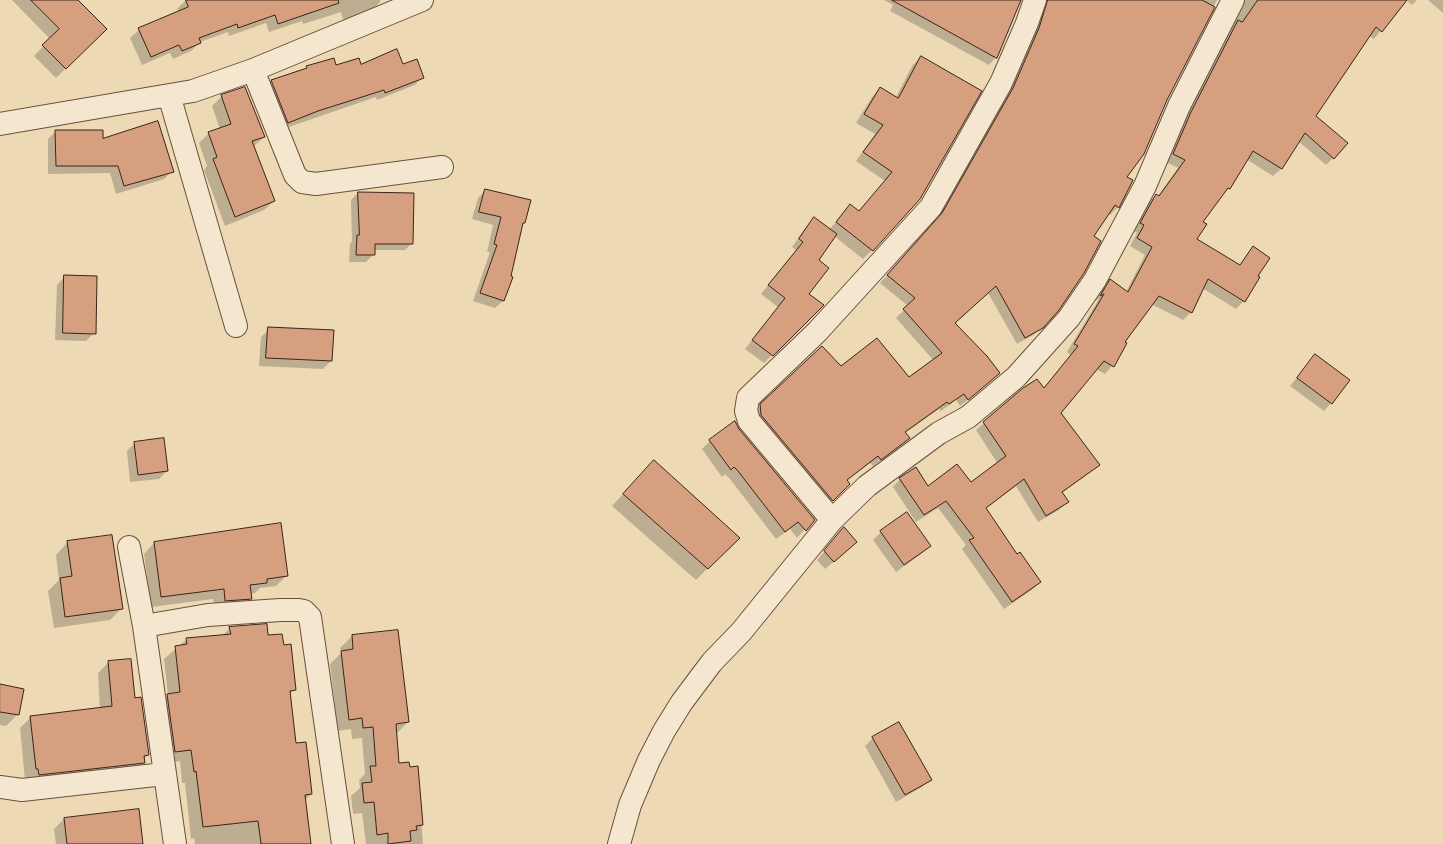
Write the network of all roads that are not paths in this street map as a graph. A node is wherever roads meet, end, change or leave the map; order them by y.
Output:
1 (422, 0) edge
2 (1035, 0) edge
3 (1233, 0) edge
4 (253, 70) junction
5 (169, 96) junction
6 (0, 124) edge
7 (442, 167) dead end
8 (236, 326) dead end
9 (832, 520) junction
10 (130, 547) dead end
11 (144, 626) junction
12 (164, 774) junction
13 (0, 788) edge
14 (175, 844) edge
15 (343, 844) edge
16 (619, 844) edge

1 - 4 street
2 - 9 street
3 - 9 street
4 - 5 street
4 - 7 street
5 - 6 street
5 - 8 street
9 - 16 street
10 - 11 street
11 - 12 street
11 - 15 street
12 - 13 street
12 - 14 street

